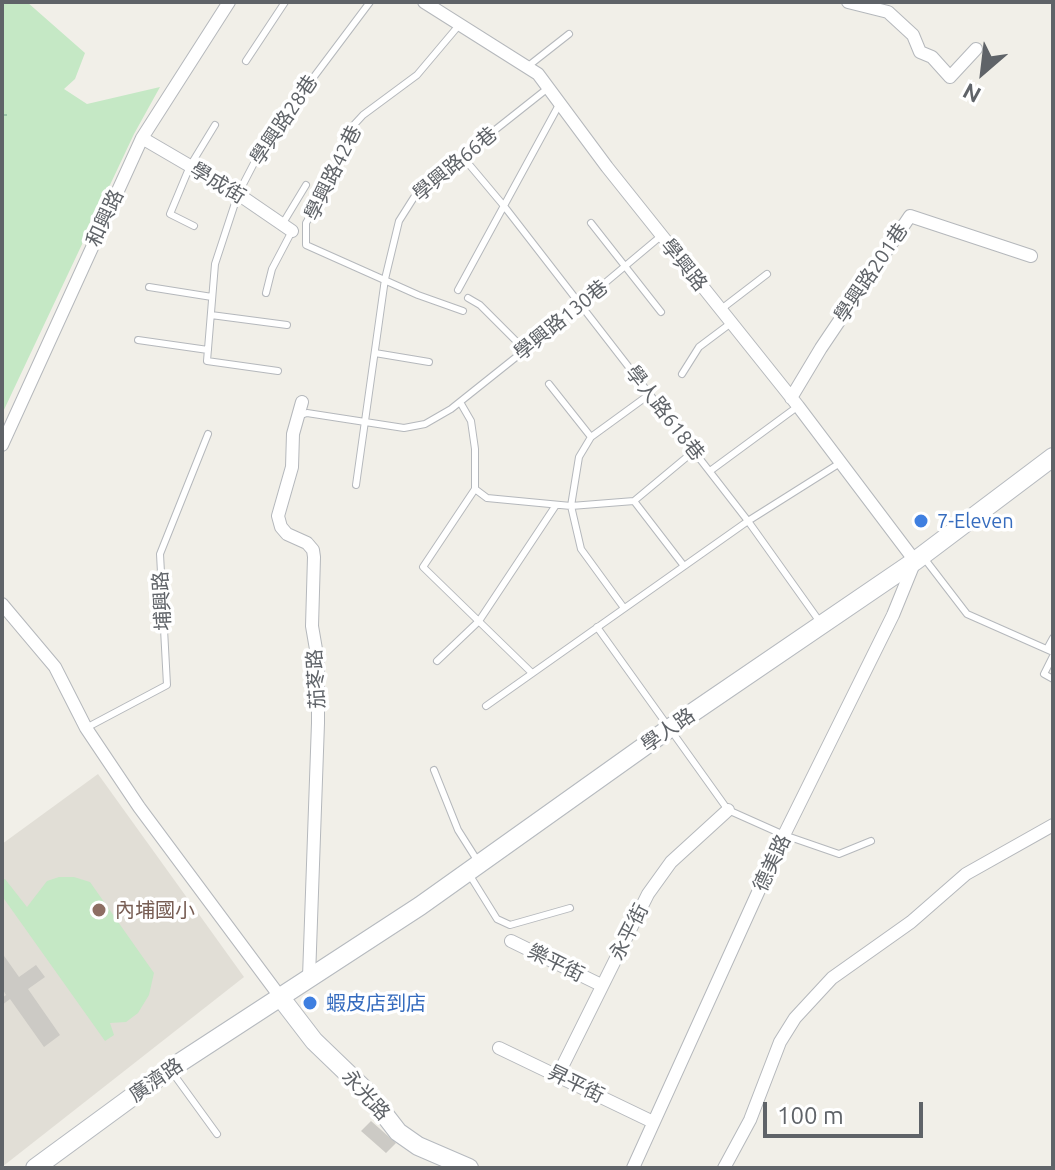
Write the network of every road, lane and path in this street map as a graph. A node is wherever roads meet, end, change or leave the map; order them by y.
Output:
1 (229, 2) edge
2 (285, 2) edge
3 (370, 2) edge
4 (424, 2) edge
5 (848, 2) edge
6 (460, 24) junction
7 (569, 34) dead end
8 (976, 49) dead end
9 (246, 61) dead end
10 (527, 67) junction
11 (548, 88) junction
12 (560, 103) junction
13 (215, 125) dead end
14 (142, 138) junction
15 (462, 156) junction
16 (190, 166) junction
17 (306, 185) dead end
18 (238, 194) junction
19 (504, 206) junction
20 (591, 223) dead end
21 (194, 226) dead end
22 (288, 227) junction
23 (661, 236) junction
24 (1031, 256) dead end
25 (625, 267) junction
26 (767, 274) dead end
27 (385, 279) junction
28 (149, 287) dead end
29 (458, 290) dead end
30 (266, 293) dead end
31 (212, 297) junction
32 (468, 298) dead end
33 (581, 306) junction
34 (720, 310) junction
35 (463, 311) dead end
36 (661, 312) dead end
37 (211, 315) junction
38 (731, 323) junction
39 (287, 325) dead end
40 (138, 340) dead end
41 (208, 350) junction
42 (525, 350) junction
43 (375, 353) junction
44 (429, 362) dead end
45 (278, 371) dead end
46 (682, 374) dead end
47 (549, 384) dead end
48 (650, 394) junction
49 (302, 402) dead end
50 (460, 402) junction
51 (794, 402) junction
52 (298, 416) junction
53 (365, 422) junction
54 (208, 434) dead end
55 (591, 437) junction
56 (2, 445) edge
57 (694, 451) junction
58 (1053, 457) edge
59 (840, 463) junction
60 (710, 471) junction
61 (356, 485) dead end
62 (475, 489) junction
63 (634, 501) junction
64 (556, 505) junction
65 (571, 506) junction
66 (748, 521) junction
67 (918, 558) junction
68 (684, 566) junction
69 (2, 604) edge
70 (624, 608) junction
71 (479, 621) junction
72 (822, 624) junction
73 (597, 627) junction
74 (1053, 638) edge
75 (1051, 652) edge
76 (437, 661) dead end
77 (532, 673) junction
78 (1053, 679) edge
79 (486, 706) dead end
80 (86, 728) junction
81 (670, 728) junction
82 (434, 770) dead end
83 (728, 810) junction
84 (1053, 825) edge
85 (784, 835) junction
86 (871, 841) dead end
87 (473, 867) junction
88 (570, 908) dead end
89 (511, 941) dead end
90 (309, 977) junction
91 (601, 985) junction
92 (281, 998) junction
93 (499, 1048) dead end
94 (170, 1069) junction
95 (558, 1075) junction
96 (653, 1122) junction
97 (217, 1134) dead end
98 (35, 1168) edge
99 (469, 1168) edge
100 (633, 1168) edge
101 (724, 1168) edge

1 - 14 street, 和興路
2 - 9 lane
3 - 18 lane, 學興路28巷
4 - 6 street, 學興路
5 - 8 street
6 - 10 street, 學興路
6 - 27 lane, 學興路42巷
7 - 10 lane
10 - 11 street, 學興路
11 - 12 street, 學興路
11 - 15 lane, 學興路66巷
12 - 19 lane
12 - 23 street, 學興路
13 - 16 lane
14 - 16 street, 學成街
14 - 56 street, 和興路
15 - 19 lane, 學人路618巷
15 - 27 lane, 學興路66巷
16 - 18 street, 學成街
16 - 21 lane
17 - 22 lane
18 - 22 street, 學成街
18 - 31 lane, 學興路28巷
19 - 29 lane
19 - 33 lane, 學人路618巷
20 - 25 lane
22 - 30 lane
23 - 25 lane, 學興路130巷
23 - 34 street, 學興路
24 - 51 street, 學興路201巷
25 - 33 lane, 學興路130巷
25 - 36 lane
26 - 34 lane
27 - 35 lane, 學興路42巷
27 - 43 lane, 學興路66巷
28 - 31 lane
31 - 37 lane, 學興路28巷
32 - 42 lane
33 - 42 lane, 學興路130巷
33 - 48 lane, 學人路618巷
34 - 38 street, 學興路
37 - 39 lane
37 - 41 lane, 學興路28巷
38 - 46 lane
38 - 51 street, 學興路
40 - 41 lane
41 - 45 lane
42 - 50 lane, 學興路130巷
43 - 44 lane
43 - 53 lane, 學興路66巷
47 - 55 lane
48 - 55 lane
48 - 57 lane, 學人路618巷
49 - 52 street, 茄苳路
50 - 53 lane, 學興路130巷
50 - 62 lane
51 - 59 street, 學興路
51 - 60 lane
52 - 53 lane, 學興路130巷
52 - 90 street, 茄苳路
53 - 61 lane, 學興路66巷
54 - 80 lane, 埔興路
55 - 65 lane
57 - 60 lane, 學人路618巷
57 - 63 lane
58 - 67 main road, 學人路
59 - 66 lane
59 - 67 street, 學興路
60 - 66 lane, 學人路618巷
62 - 64 lane
62 - 71 lane
63 - 65 lane
63 - 68 lane
64 - 65 lane
64 - 71 lane
65 - 70 lane
66 - 68 lane
66 - 72 lane, 學人路618巷
67 - 72 main road, 學人路
67 - 75 lane
67 - 85 street, 德美路
68 - 70 lane
69 - 80 street
70 - 73 lane
71 - 76 lane
71 - 77 lane
72 - 81 main road, 學人路
73 - 77 lane
73 - 81 lane
74 - 75 lane
75 - 78 lane
77 - 79 lane
80 - 92 street
81 - 83 lane
81 - 87 main road, 學人路
82 - 87 lane
83 - 85 lane
83 - 91 street, 永平街
84 - 101 street
85 - 86 lane
85 - 96 street, 德美路
87 - 88 lane
87 - 90 main road, 學人路
89 - 91 street, 樂平街
90 - 92 main road, 學人路
91 - 95 street, 永平街
92 - 94 main road, 廣濟路
92 - 99 main road, 永光路
93 - 95 street, 昇平街
94 - 97 lane
94 - 98 main road, 廣濟路
95 - 96 street, 昇平街
96 - 100 street, 德美路

